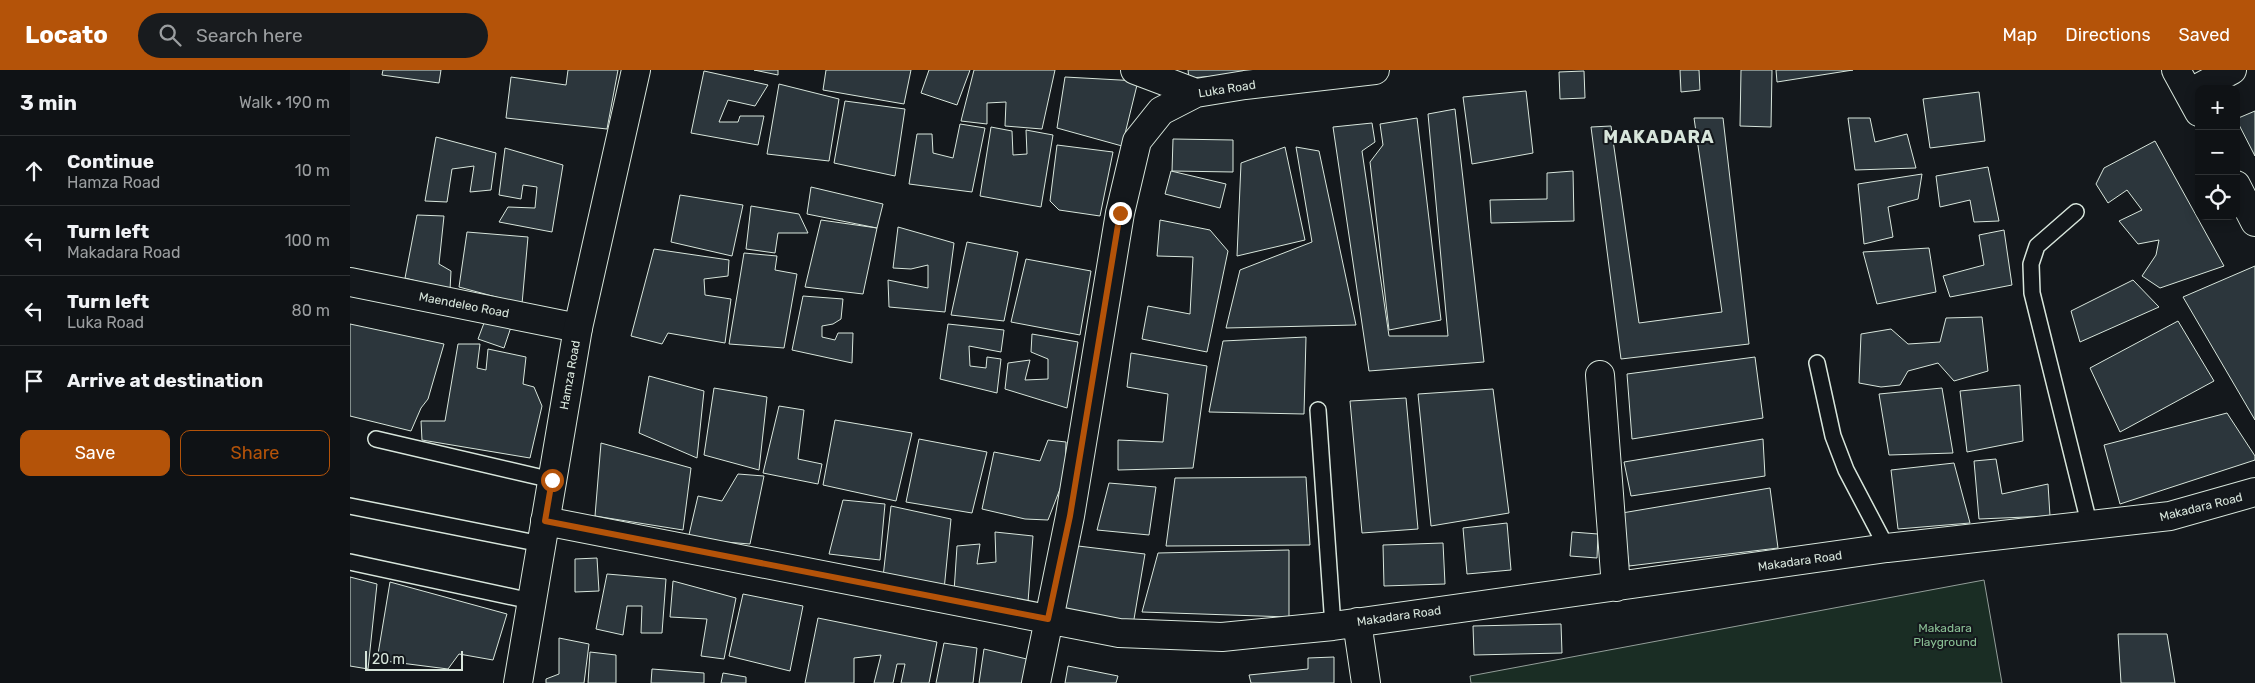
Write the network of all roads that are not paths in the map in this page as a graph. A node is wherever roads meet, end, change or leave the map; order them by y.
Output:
1 (636, 70) edge
2 (1135, 70) edge
3 (1375, 70) edge
4 (2176, 70) edge
5 (2232, 70) edge
6 (1325, 73) edge
7 (1196, 93) junction
8 (2194, 102) edge
9 (2240, 193) edge
10 (2076, 212) dead end
11 (2255, 222) edge
12 (350, 282) edge
13 (578, 328) junction
14 (1817, 363) dead end
15 (1600, 375) dead end
16 (1318, 410) dead end
17 (376, 439) dead end
18 (552, 480) junction
19 (2255, 492) edge
20 (350, 506) edge
21 (2090, 527) junction
22 (543, 532) junction
23 (1887, 548) junction
24 (350, 562) edge
25 (1616, 587) junction
26 (531, 601) junction
27 (1048, 619) junction
28 (1345, 624) junction
29 (518, 683) edge
30 (1036, 683) edge
31 (1366, 683) edge

1 - 13 street, Hamza Road
2 - 7 street
3 - 6 street, Luka Road
4 - 8 street
5 - 8 street
6 - 7 street, Luka Road
7 - 27 street, Luka Road
9 - 11 street
10 - 21 lane
12 - 13 street, Maendeleo Road
13 - 18 street, Hamza Road
14 - 23 lane
15 - 25 street
16 - 28 lane
17 - 18 lane
18 - 22 street, Hamza Road
19 - 21 street, Makadara Road
20 - 22 lane
21 - 23 street, Makadara Road
22 - 26 street, Hamza Road
22 - 27 street, Makadara Road
23 - 25 street, Makadara Road
24 - 26 lane
25 - 28 street, Makadara Road
26 - 29 street, Hamza Road
27 - 28 street, Makadara Road
27 - 30 street, Luka Road
28 - 31 street

